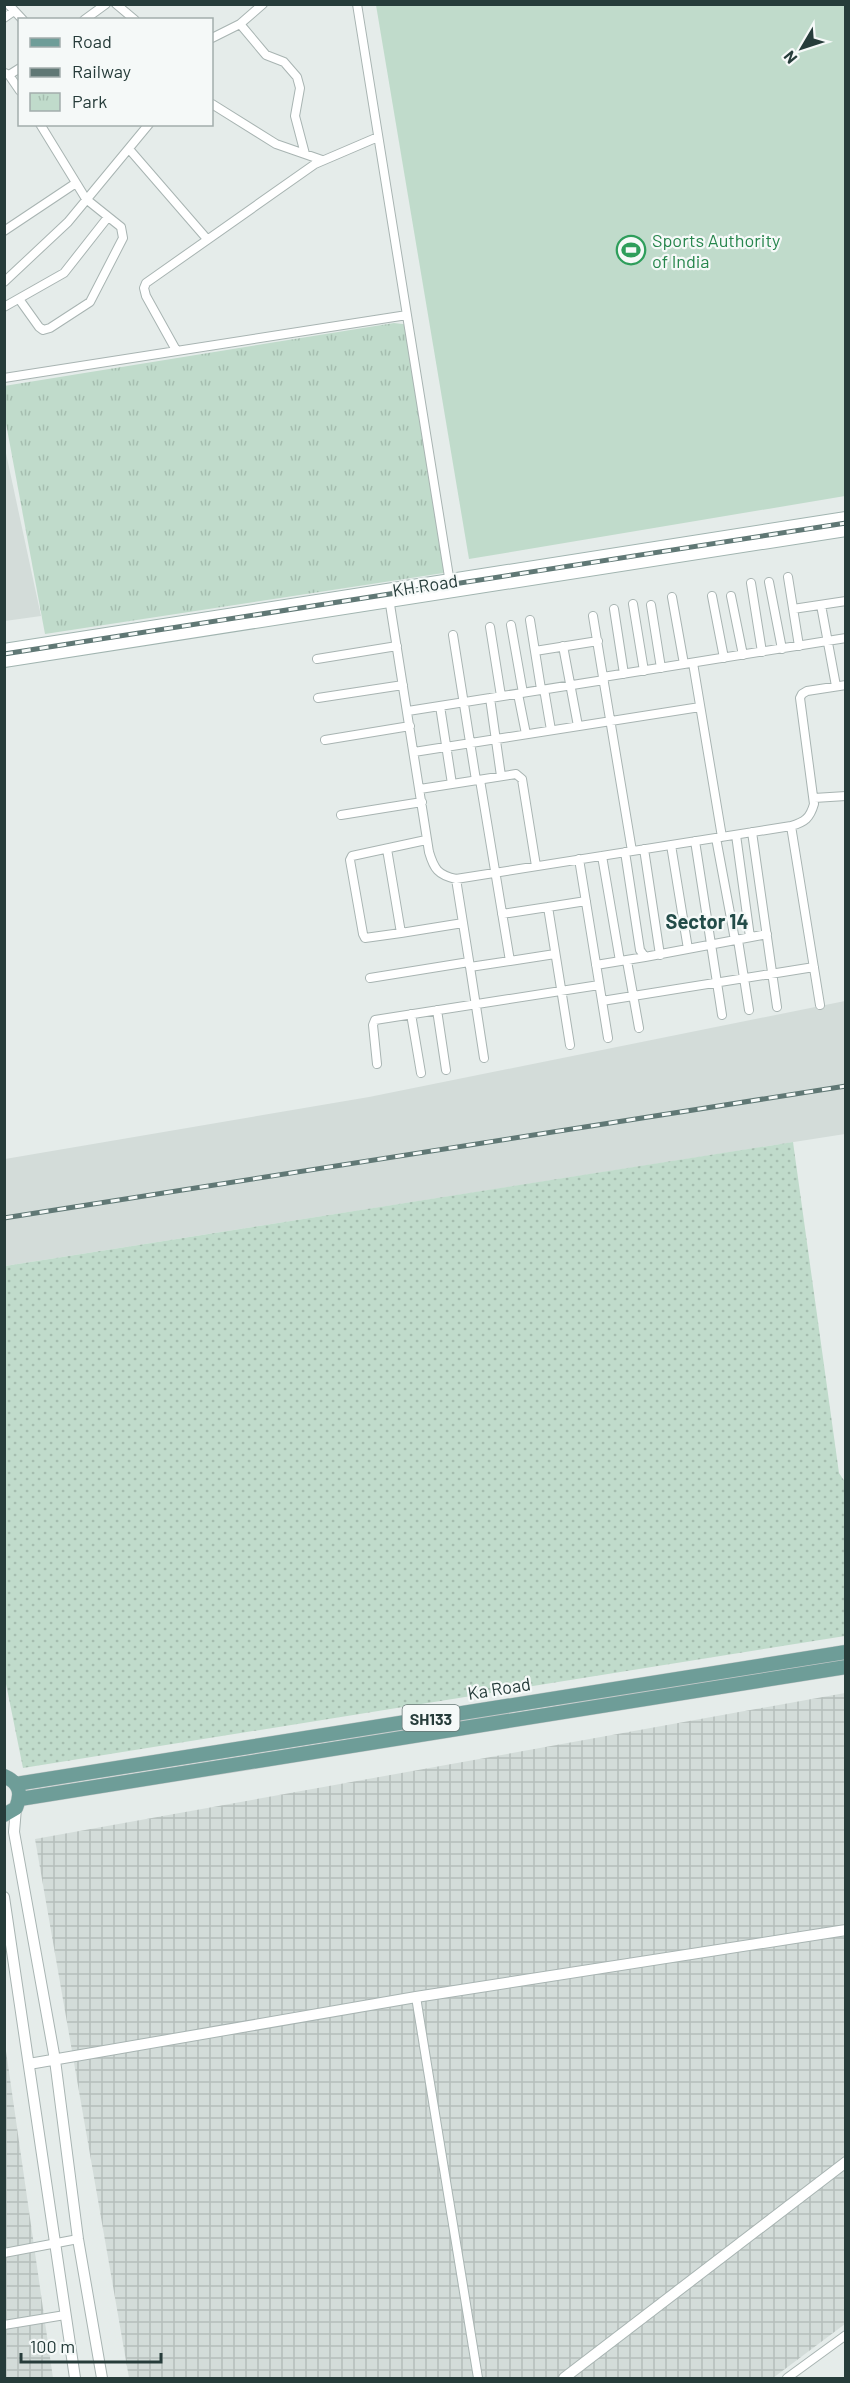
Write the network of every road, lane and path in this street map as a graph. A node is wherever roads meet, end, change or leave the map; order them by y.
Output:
1 (106, 4) edge
2 (116, 4) edge
3 (263, 4) edge
4 (357, 4) edge
5 (11, 8) edge
6 (93, 8) edge
7 (4, 18) edge
8 (133, 18) edge
9 (240, 24) junction
10 (213, 38) edge
11 (7, 74) edge
12 (18, 88) edge
13 (213, 105) edge
14 (41, 126) edge
15 (147, 126) edge
16 (378, 137) junction
17 (129, 149) junction
18 (305, 154) junction
19 (322, 160) junction
20 (76, 183) junction
21 (86, 199) junction
22 (108, 217) junction
23 (4, 231) edge
24 (207, 239) junction
25 (4, 282) edge
26 (19, 299) junction
27 (4, 307) edge
28 (407, 315) junction
29 (176, 350) junction
30 (4, 378) edge
31 (846, 518) edge
32 (846, 530) edge
33 (788, 578) dead end
34 (769, 582) dead end
35 (751, 583) dead end
36 (450, 587) junction
37 (712, 596) dead end
38 (731, 596) dead end
39 (389, 597) junction
40 (672, 597) dead end
41 (846, 601) edge
42 (633, 604) dead end
43 (651, 605) dead end
44 (822, 605) junction
45 (614, 609) dead end
46 (793, 609) junction
47 (593, 615) dead end
48 (530, 620) dead end
49 (511, 625) dead end
50 (490, 627) dead end
51 (453, 635) dead end
52 (846, 638) edge
53 (829, 640) junction
54 (598, 641) junction
55 (397, 646) junction
56 (562, 646) junction
57 (800, 646) junction
58 (782, 649) junction
59 (4, 650) edge
60 (535, 651) junction
61 (762, 652) junction
62 (743, 655) junction
63 (724, 658) junction
64 (317, 659) dead end
65 (4, 661) edge
66 (688, 664) junction
67 (661, 668) junction
68 (644, 670) junction
69 (624, 674) junction
70 (604, 679) junction
71 (403, 685) junction
72 (846, 685) edge
73 (570, 686) junction
74 (836, 686) junction
75 (542, 689) junction
76 (520, 693) junction
77 (501, 696) junction
78 (318, 698) dead end
79 (490, 698) junction
80 (464, 702) junction
81 (440, 706) junction
82 (700, 707) junction
83 (408, 711) junction
84 (610, 721) junction
85 (410, 726) junction
86 (578, 726) junction
87 (551, 730) junction
88 (525, 734) junction
89 (497, 738) junction
90 (325, 740) dead end
91 (470, 743) junction
92 (446, 747) junction
93 (414, 752) junction
94 (501, 776) junction
95 (478, 780) junction
96 (452, 784) junction
97 (420, 789) junction
98 (846, 796) edge
99 (814, 798) junction
100 (422, 802) junction
101 (341, 815) dead end
102 (791, 826) junction
103 (752, 832) junction
104 (736, 835) junction
105 (719, 837) junction
106 (426, 840) junction
107 (694, 841) junction
108 (671, 845) junction
109 (387, 849) junction
110 (644, 849) junction
111 (628, 851) junction
112 (602, 856) junction
113 (579, 859) junction
114 (536, 866) junction
115 (495, 873) junction
116 (456, 879) junction
117 (586, 901) junction
118 (548, 907) junction
119 (502, 914) junction
120 (464, 923) junction
121 (401, 933) junction
122 (767, 934) junction
123 (750, 937) junction
124 (737, 940) junction
125 (712, 945) junction
126 (687, 949) junction
127 (555, 954) junction
128 (660, 955) junction
129 (645, 957) junction
130 (510, 961) junction
131 (623, 961) junction
132 (469, 965) junction
133 (596, 965) junction
134 (814, 967) junction
135 (772, 974) junction
136 (370, 978) dead end
137 (743, 980) junction
138 (716, 983) junction
139 (599, 985) junction
140 (561, 991) junction
141 (633, 995) junction
142 (602, 1001) junction
143 (476, 1004) junction
144 (820, 1005) dead end
145 (777, 1007) dead end
146 (436, 1010) junction
147 (749, 1010) dead end
148 (411, 1014) junction
149 (722, 1015) dead end
150 (639, 1028) dead end
151 (608, 1038) dead end
152 (570, 1044) dead end
153 (484, 1058) dead end
154 (377, 1064) dead end
155 (446, 1070) dead end
156 (421, 1073) dead end
157 (846, 1652) edge
158 (846, 1667) edge
159 (704, 1674) junction
160 (706, 1689) junction
161 (351, 1730) junction
162 (353, 1746) junction
163 (10, 1780) edge
164 (13, 1807) edge
165 (4, 1897) edge
166 (846, 1930) edge
167 (416, 1997) junction
168 (55, 2060) junction
169 (29, 2064) junction
170 (846, 2162) edge
171 (78, 2239) junction
172 (55, 2244) junction
173 (4, 2253) edge
174 (65, 2315) junction
175 (4, 2325) edge
176 (846, 2335) edge
177 (75, 2379) edge
178 (102, 2379) edge
179 (478, 2379) edge
180 (564, 2379) edge
181 (787, 2379) edge

1 - 6 street
2 - 8 street
3 - 9 street
4 - 16 street
5 - 7 street
9 - 10 street
9 - 18 street
11 - 12 street
13 - 18 street
14 - 20 street
15 - 17 street
16 - 19 street
16 - 28 street
17 - 21 street
17 - 24 street
18 - 19 street
19 - 24 street
20 - 21 street
20 - 23 street
21 - 22 street
21 - 25 street
22 - 26 street
22 - 26 street
24 - 29 street
26 - 27 street
28 - 29 street
28 - 36 street
29 - 30 street
31 - 36 main road, KH Road
32 - 36 main road, KH Road
33 - 46 street
34 - 58 street
35 - 61 street
36 - 39 main road, KH Road
37 - 63 street
38 - 62 street
39 - 55 street
39 - 59 main road, KH Road
39 - 65 main road, KH Road
40 - 66 street
41 - 44 street
42 - 68 street
43 - 67 street
44 - 46 street
44 - 53 street
45 - 69 street
46 - 57 street
47 - 54 street
48 - 60 street
49 - 76 street
50 - 77 street
51 - 80 street
52 - 53 street
53 - 57 street
53 - 74 street
54 - 56 street
54 - 70 street
55 - 64 street
55 - 71 street
56 - 60 street
56 - 73 street
57 - 58 street
58 - 61 street
60 - 75 street
61 - 62 street
62 - 63 street
63 - 66 street
66 - 67 street
66 - 82 street
67 - 68 street
68 - 69 street
69 - 70 street
70 - 73 street
70 - 84 street
71 - 78 street
71 - 83 street
72 - 74 street
73 - 75 street
73 - 86 street
74 - 99 street
75 - 76 street
75 - 87 street
76 - 77 street
76 - 88 street
77 - 79 street
79 - 80 street
79 - 89 street
80 - 81 street
80 - 91 street
81 - 83 street
81 - 92 street
82 - 84 street
82 - 105 street
83 - 85 street
84 - 86 street
84 - 111 street
85 - 90 street
85 - 93 street
86 - 87 street
87 - 88 street
88 - 89 street
89 - 91 street
89 - 94 street
91 - 92 street
91 - 95 street
92 - 93 street
92 - 96 street
93 - 97 street
94 - 95 street
94 - 114 street
95 - 96 street
95 - 115 street
96 - 97 street
97 - 100 street
98 - 99 street
99 - 102 street
100 - 101 street
100 - 106 street
102 - 103 street
102 - 134 street
103 - 104 street
103 - 122 street
104 - 105 street
104 - 123 street
105 - 107 street
105 - 124 street
106 - 109 street
106 - 116 street
107 - 108 street
107 - 125 street
108 - 110 street
108 - 126 street
109 - 121 street
109 - 121 street
110 - 111 street
110 - 128 street
111 - 112 street
111 - 129 street
112 - 113 street
112 - 131 street
113 - 114 street
113 - 117 street
114 - 115 street
115 - 116 street
115 - 119 street
116 - 120 street
117 - 118 street
117 - 133 street
118 - 119 street
118 - 127 street
119 - 130 street
120 - 121 street
120 - 132 street
122 - 123 street
122 - 135 street
123 - 124 street
124 - 125 street
124 - 137 street
125 - 126 street
125 - 138 street
126 - 128 street
127 - 130 street
127 - 140 street
128 - 129 street
129 - 131 street
130 - 132 street
131 - 133 street
131 - 141 street
132 - 136 street
132 - 143 street
133 - 139 street
134 - 135 street
134 - 144 street
135 - 137 street
135 - 145 street
137 - 138 street
137 - 147 street
138 - 141 street
138 - 149 street
139 - 140 street
139 - 142 street
140 - 143 street
140 - 152 street
141 - 142 street
141 - 150 street
142 - 151 street
143 - 146 street
143 - 153 street
146 - 148 street
146 - 155 street
148 - 154 street
148 - 156 street
157 - 159 main road, Ka Road / SH133
158 - 160 main road, Ka Road / SH133
159 - 160 main road
159 - 161 main road, Ka Road / SH133
160 - 162 main road, Ka Road / SH133
161 - 162 main road
161 - 163 main road, Ka Road / SH133
162 - 164 main road, Ka Road / SH133
163 - 164 main road, SH133
164 - 168 street
165 - 169 street
166 - 167 street
167 - 168 street
167 - 179 street
168 - 169 street
168 - 171 street
169 - 172 street
170 - 180 street
171 - 172 street
171 - 178 street
172 - 173 street
172 - 174 street
174 - 175 street
174 - 177 street
176 - 181 street

